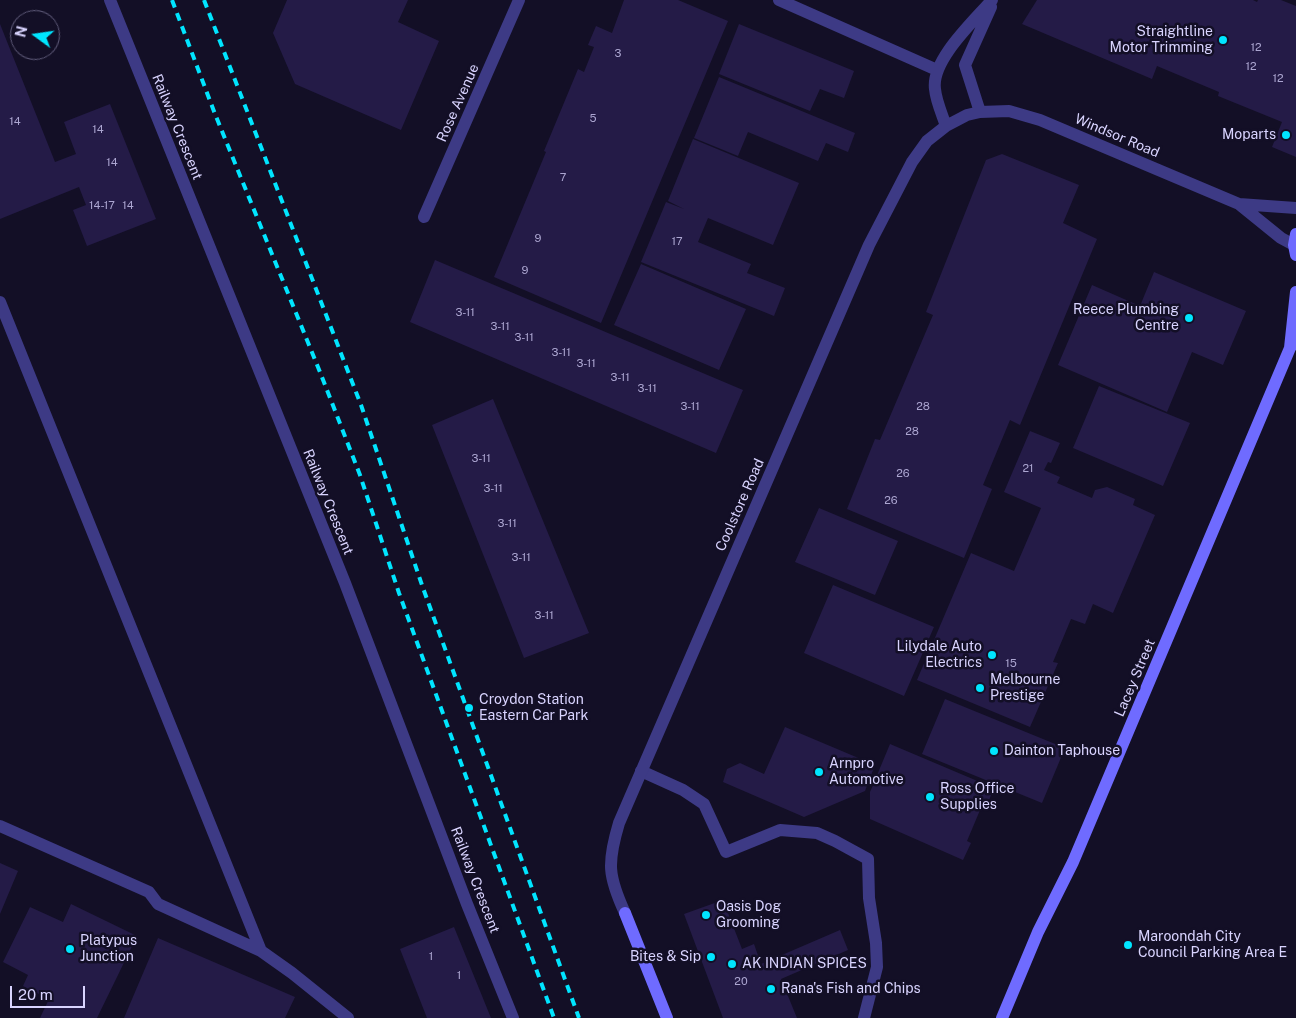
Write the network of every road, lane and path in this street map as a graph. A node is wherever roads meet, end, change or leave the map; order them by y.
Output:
1 (110, 0) edge
2 (519, 0) edge
3 (779, 0) edge
4 (993, 0) edge
5 (936, 70) junction
6 (980, 112) junction
7 (946, 126) junction
8 (1239, 204) junction
9 (1296, 208) edge
10 (424, 217) dead end
11 (1295, 245) edge
12 (1296, 292) edge
13 (0, 302) edge
14 (1293, 343) edge
15 (641, 771) junction
16 (0, 826) edge
17 (261, 951) junction
18 (864, 1015) edge
19 (348, 1018) edge
20 (514, 1018) edge
21 (667, 1018) edge
22 (1002, 1018) edge

1 - 20 street, Railway Crescent
2 - 10 street, Rose Avenue
3 - 5 street
4 - 5 street
4 - 6 street
5 - 7 street
6 - 7 street, Windsor Road
6 - 8 street, Windsor Road
7 - 15 street, Coolstore Road
8 - 9 street, Windsor Road
8 - 11 street, Windsor Road
12 - 14 street, Lacey Street
13 - 17 street
14 - 22 street, Lacey Street
15 - 18 street
15 - 21 street, Coolstore Road
16 - 17 street
17 - 19 street

